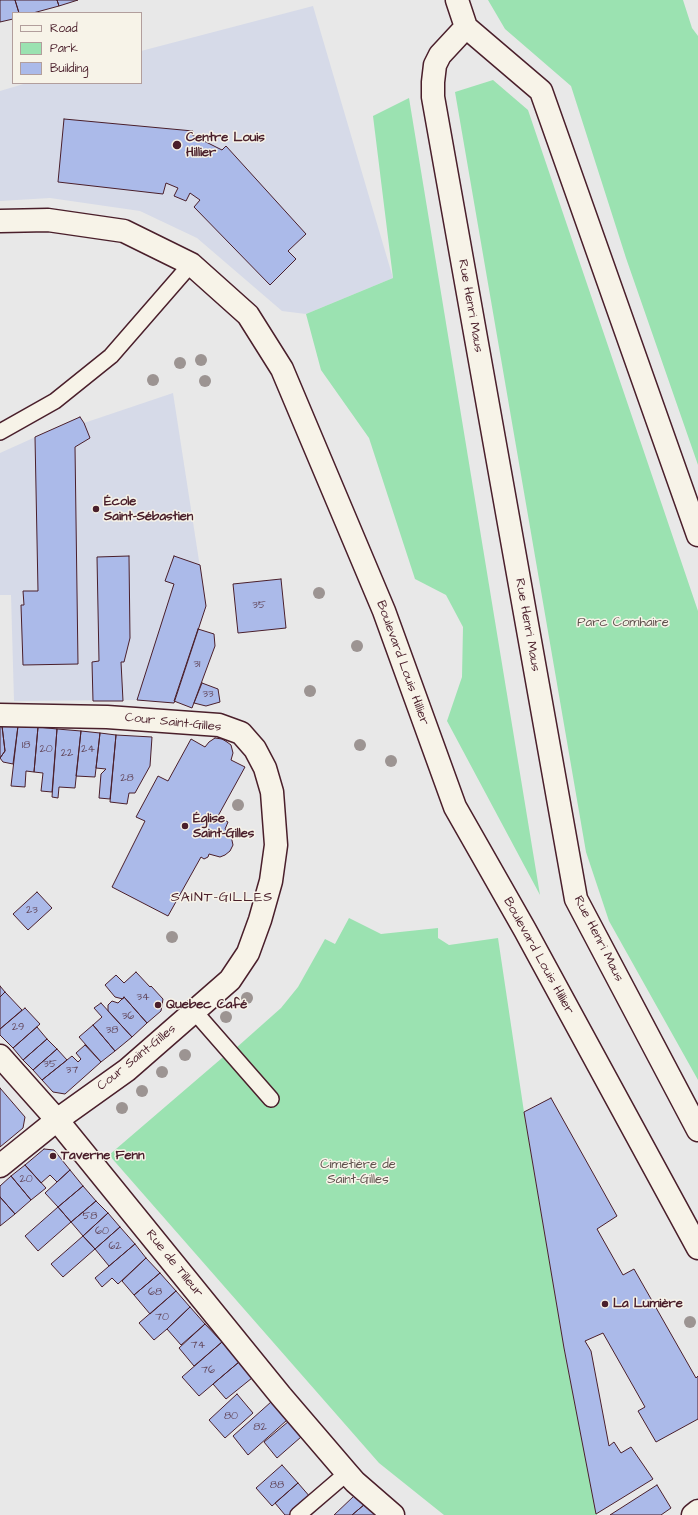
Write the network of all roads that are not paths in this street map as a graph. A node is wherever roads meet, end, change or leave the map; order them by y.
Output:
1 (457, 0) edge
2 (466, 27) junction
3 (0, 221) edge
4 (191, 264) junction
5 (0, 432) edge
6 (698, 535) edge
7 (0, 715) edge
8 (194, 1012) junction
9 (0, 1056) edge
10 (271, 1099) dead end
11 (57, 1120) junction
12 (698, 1130) edge
13 (0, 1166) edge
14 (698, 1248) edge
15 (347, 1473) junction
16 (698, 1512) edge
17 (298, 1515) edge
18 (393, 1515) edge
19 (693, 1515) edge

1 - 2 street
2 - 6 street
2 - 12 street, Rue Henri Maus
3 - 4 street, Boulevard Louis Hillier
4 - 5 lane
4 - 14 street, Boulevard Louis Hillier
7 - 8 street, Cour Saint-Gilles
8 - 10 lane
8 - 11 street, Cour Saint-Gilles
9 - 11 street, Rue de Tilleur
11 - 13 street, Cour Saint-Gilles
11 - 15 street, Rue de Tilleur
15 - 17 lane
15 - 18 street, Rue de Tilleur
16 - 19 street

